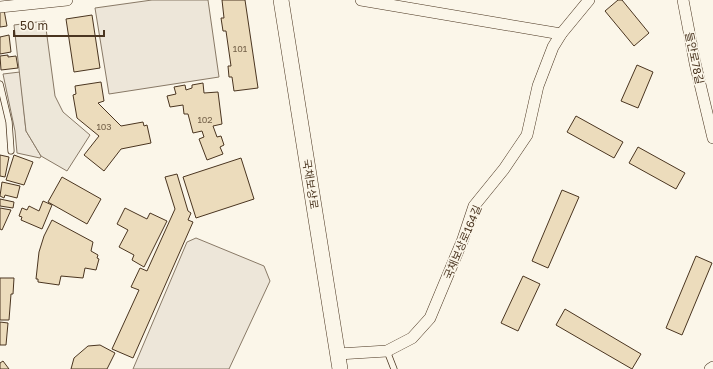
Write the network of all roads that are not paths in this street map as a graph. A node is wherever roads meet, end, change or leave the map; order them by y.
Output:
1 (67, 0) edge
2 (281, 0) edge
3 (361, 0) edge
4 (589, 0) edge
5 (683, 0) edge
6 (0, 7) edge
7 (561, 34) junction
8 (0, 84) edge
9 (713, 138) edge
10 (11, 151) dead end
11 (387, 351) junction
12 (339, 362) edge
13 (713, 367) edge
14 (394, 369) edge
15 (710, 369) edge

1 - 6 street
2 - 12 main road, 국채보상로
3 - 7 street
4 - 7 street, 국채보상로164길
5 - 9 street, 들안로78길
7 - 11 street, 국채보상로164길
8 - 10 lane
11 - 12 street, 국채보상로164길
11 - 14 lane
13 - 15 street

